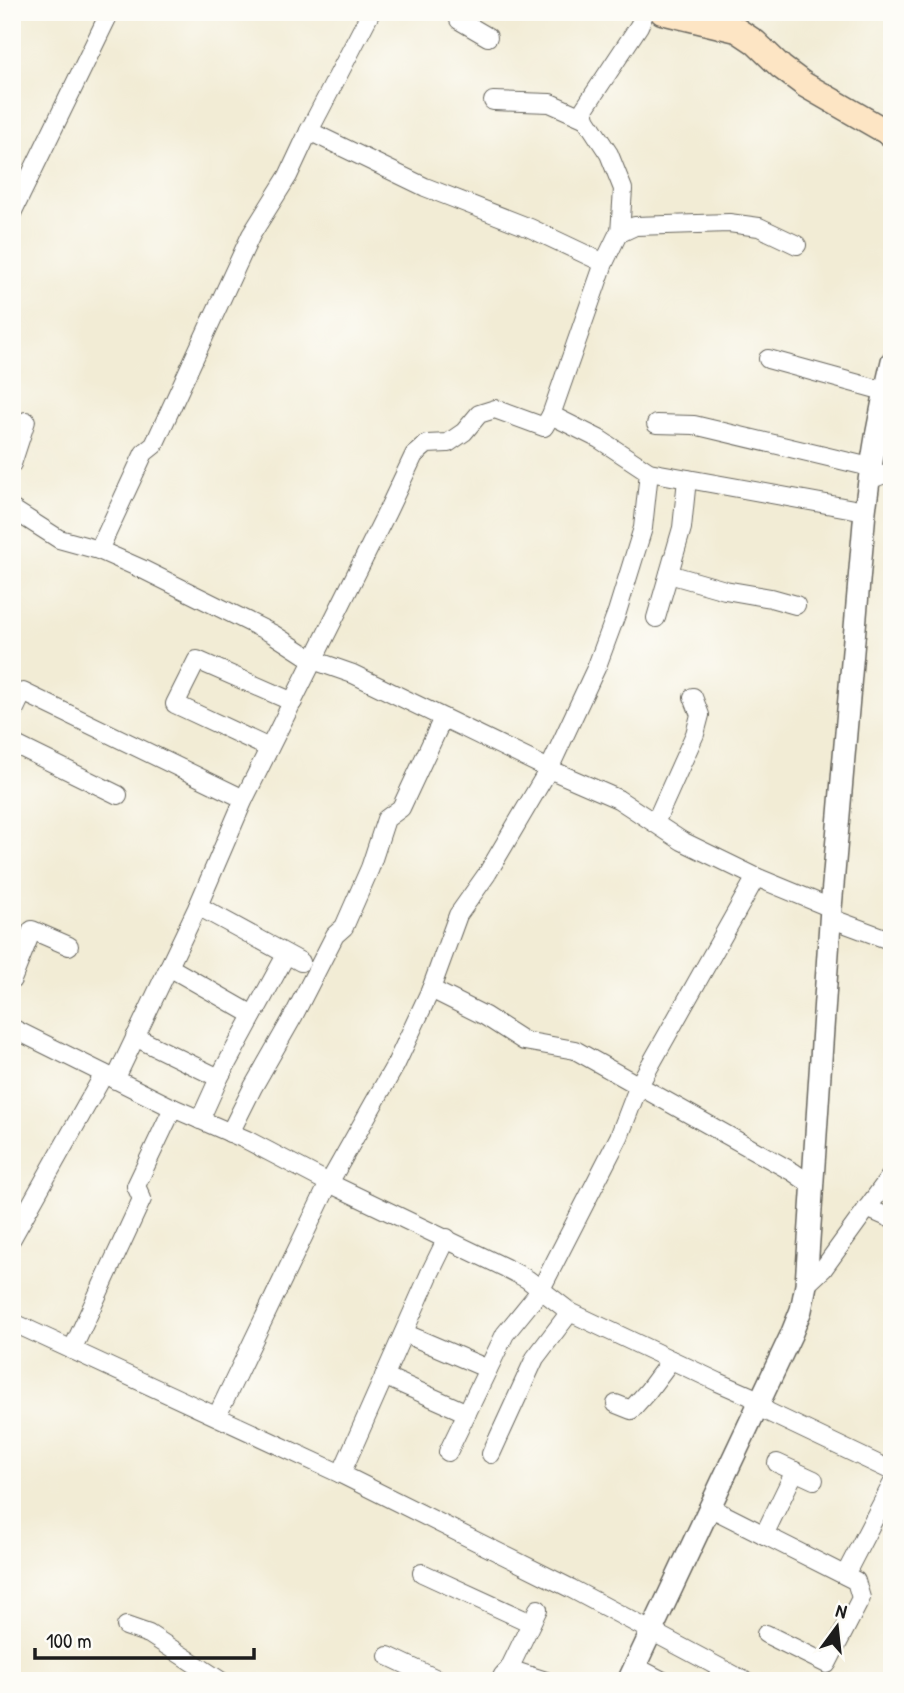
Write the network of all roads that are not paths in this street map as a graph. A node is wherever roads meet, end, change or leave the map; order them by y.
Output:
1 (110, 12) edge
2 (371, 12) edge
3 (462, 12) edge
4 (645, 12) edge
5 (662, 12) edge
6 (488, 37) dead end
7 (493, 101) dead end
8 (586, 119) junction
9 (309, 131) junction
10 (892, 135) edge
11 (12, 212) edge
12 (620, 233) junction
13 (797, 245) dead end
14 (604, 263) junction
15 (768, 359) dead end
16 (892, 361) edge
17 (884, 391) junction
18 (551, 415) junction
19 (26, 421) dead end
20 (656, 424) dead end
21 (12, 464) edge
22 (892, 471) edge
23 (649, 472) junction
24 (869, 474) junction
25 (687, 479) junction
26 (12, 509) edge
27 (864, 511) junction
28 (99, 550) junction
29 (668, 574) junction
30 (796, 605) dead end
31 (656, 618) dead end
32 (313, 660) junction
33 (18, 689) edge
34 (693, 697) dead end
35 (293, 702) junction
36 (12, 715) edge
37 (443, 719) junction
38 (12, 743) edge
39 (269, 748) junction
40 (549, 769) junction
41 (118, 795) dead end
42 (244, 799) junction
43 (655, 823) junction
44 (756, 877) junction
45 (198, 906) junction
46 (831, 913) junction
47 (892, 941) edge
48 (69, 946) dead end
49 (169, 967) junction
50 (12, 980) edge
51 (431, 989) junction
52 (253, 1015) junction
53 (12, 1028) edge
54 (135, 1037) junction
55 (109, 1077) junction
56 (219, 1079) junction
57 (639, 1085) junction
58 (173, 1108) junction
59 (200, 1120) junction
60 (230, 1133) junction
61 (892, 1174) edge
62 (329, 1183) junction
63 (813, 1186) junction
64 (867, 1208) junction
65 (892, 1219) edge
66 (12, 1238) edge
67 (447, 1238) junction
68 (806, 1285) junction
69 (540, 1291) junction
70 (570, 1312) junction
71 (12, 1322) edge
72 (404, 1333) junction
73 (72, 1350) junction
74 (671, 1360) junction
75 (488, 1369) junction
76 (384, 1376) junction
77 (759, 1403) junction
78 (616, 1404) dead end
79 (467, 1413) junction
80 (217, 1416) junction
81 (448, 1452) dead end
82 (491, 1454) dead end
83 (777, 1462) dead end
84 (795, 1471) junction
85 (892, 1471) edge
86 (341, 1474) junction
87 (814, 1479) dead end
88 (892, 1484) edge
89 (709, 1507) junction
90 (764, 1535) junction
91 (422, 1573) dead end
92 (845, 1575) junction
93 (126, 1626) dead end
94 (651, 1632) junction
95 (766, 1634) dead end
96 (388, 1656) dead end
97 (631, 1673) edge
98 (505, 1675) edge
99 (221, 1681) edge
100 (440, 1681) edge
101 (546, 1681) edge
102 (663, 1681) edge
103 (745, 1681) edge

1 - 11 street
2 - 9 street
3 - 6 street
4 - 8 street
5 - 10 main road
7 - 8 street
8 - 12 street
9 - 14 street
9 - 28 street
12 - 13 street
12 - 14 street
14 - 18 street
15 - 17 street
16 - 17 street
17 - 24 street
18 - 23 street
18 - 32 street
19 - 21 street
20 - 24 street
22 - 24 street
23 - 25 street
23 - 40 street
24 - 27 street
25 - 27 street
25 - 29 street
26 - 28 street
27 - 46 street
28 - 32 street
29 - 30 street
29 - 31 street
32 - 35 street
32 - 37 street
33 - 36 street
33 - 42 street
34 - 43 street
35 - 39 street
35 - 39 street
37 - 40 street
37 - 60 street
38 - 41 street
39 - 42 street
40 - 43 street
40 - 51 street
42 - 45 street
43 - 44 street
44 - 46 street
44 - 57 street
45 - 49 street
45 - 52 street
46 - 47 street
46 - 63 street
48 - 50 street
49 - 52 street
49 - 54 street
51 - 57 street
51 - 62 street
52 - 56 street
53 - 55 street
54 - 55 street
54 - 56 street
55 - 58 street
55 - 66 street
56 - 59 street
57 - 63 street
57 - 69 street
58 - 59 street
58 - 73 street
59 - 60 street
60 - 62 street
61 - 64 street
62 - 67 street
62 - 80 street
63 - 68 street
64 - 65 street
64 - 68 street
67 - 69 street
67 - 72 street
68 - 77 street
69 - 70 street
69 - 75 street
70 - 74 street
70 - 82 street
71 - 73 street
72 - 75 street
72 - 76 street
73 - 80 street
74 - 77 street
74 - 78 street
75 - 79 street
76 - 79 street
76 - 86 street
77 - 85 street
77 - 89 street
79 - 81 street
80 - 86 street
83 - 84 street
84 - 87 street
84 - 90 street
86 - 94 street
88 - 92 street
89 - 90 street
89 - 94 street
90 - 92 street
91 - 98 street
92 - 95 street
93 - 99 street
94 - 97 street
94 - 103 street
96 - 100 street
97 - 102 street
98 - 101 street

